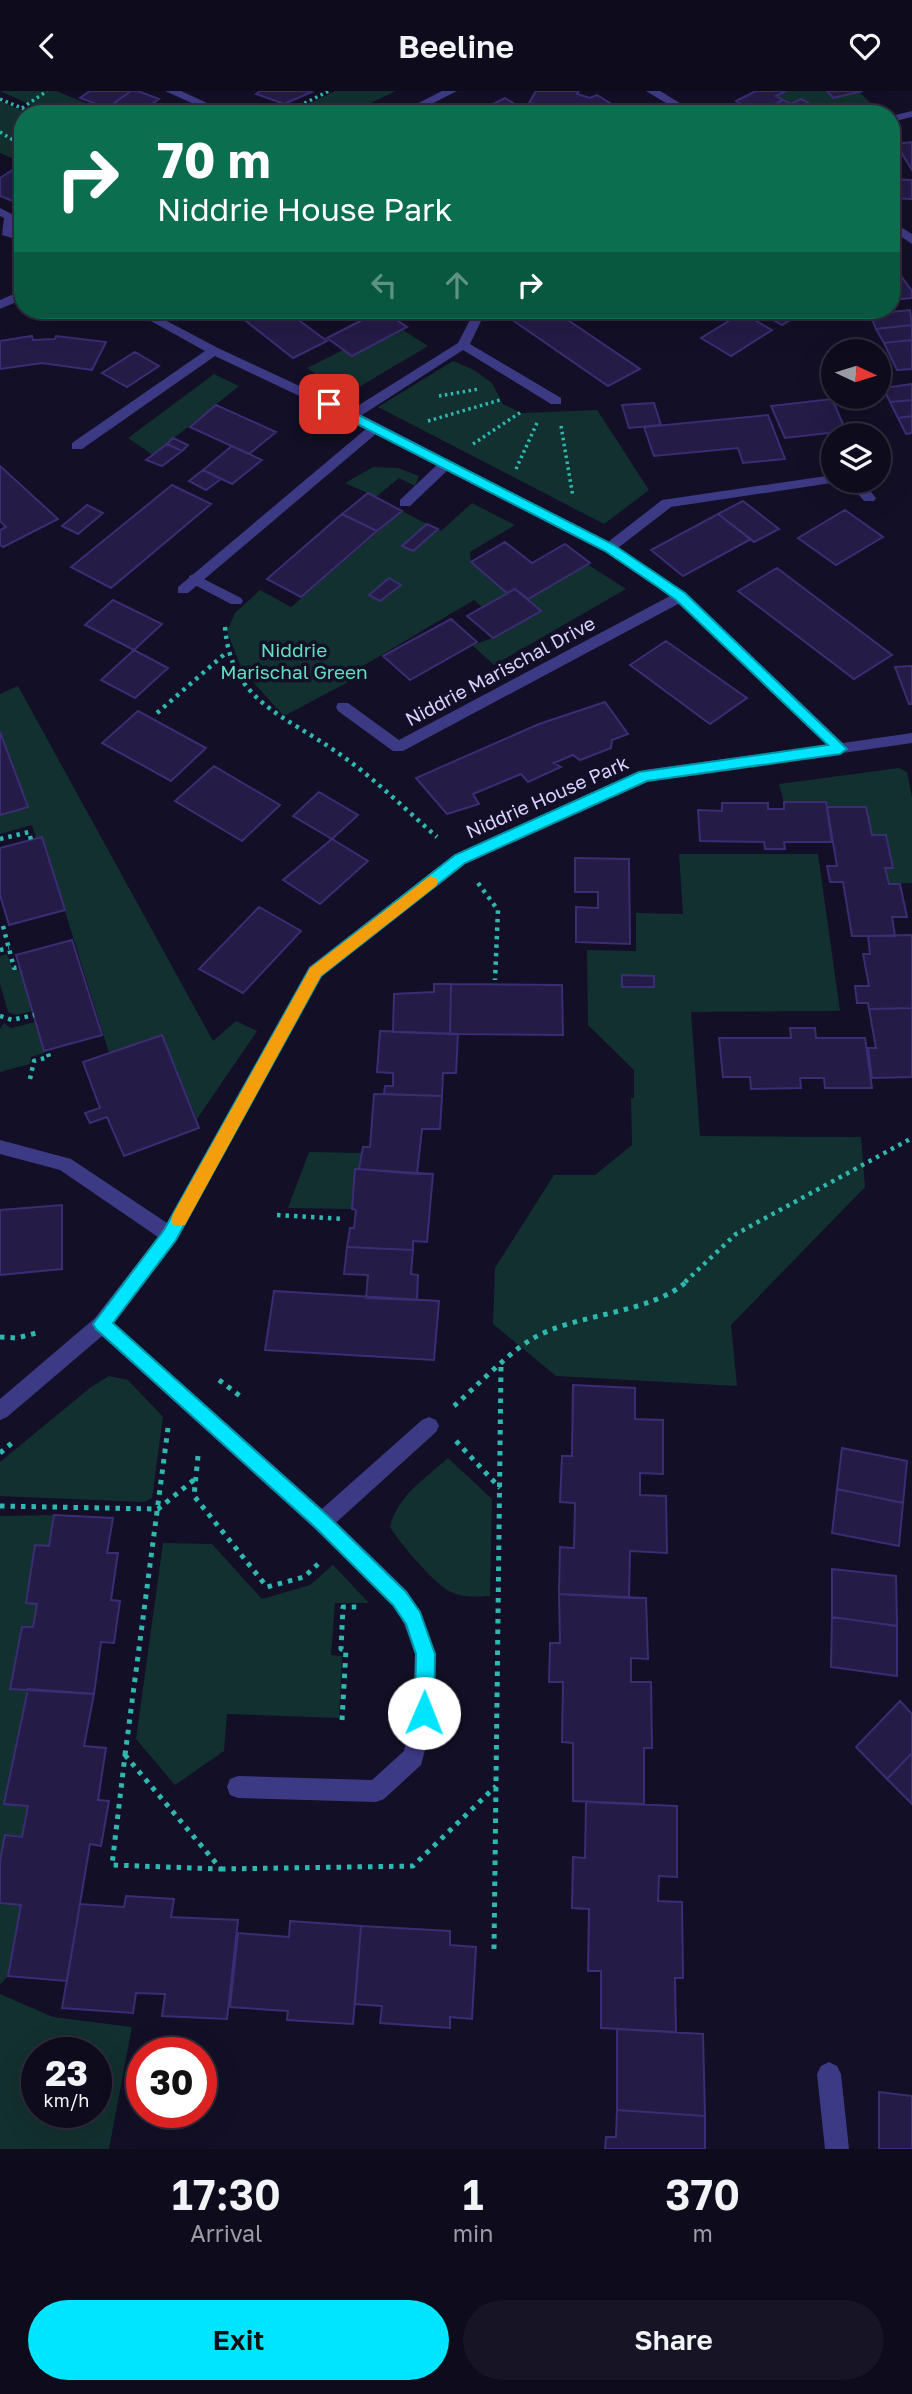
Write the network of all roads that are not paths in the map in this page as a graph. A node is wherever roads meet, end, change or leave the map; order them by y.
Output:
1 (171, 91) edge
2 (451, 91) edge
3 (652, 91) edge
4 (204, 105) edge
5 (421, 105) edge
6 (677, 105) edge
7 (0, 212) edge
8 (4, 235) edge
9 (154, 319) edge
10 (476, 319) dead end
11 (463, 345) junction
12 (214, 351) junction
13 (545, 394) road end
14 (352, 415) junction
15 (374, 428) junction
16 (77, 446) dead end
17 (446, 464) junction
18 (821, 481) edge
19 (865, 493) edge
20 (869, 498) dead end
21 (405, 503) dead end
22 (609, 548) junction
23 (681, 596) junction
24 (236, 601) road end
25 (343, 707) dead end
26 (912, 738) edge
27 (840, 749) junction
28 (0, 1147) edge
29 (170, 1235) junction
30 (102, 1324) junction
31 (0, 1411) edge
32 (433, 1423) road end
33 (322, 1522) junction
34 (238, 1787) dead end
35 (829, 2074) dead end
36 (836, 2149) edge

1 - 4 street
2 - 5 street
3 - 6 street
7 - 8 street
9 - 12 street
10 - 11 street
11 - 13 street
11 - 14 street
12 - 14 street
12 - 16 street
14 - 15 street
15 - 17 street
15 - 24 street
17 - 21 street
17 - 22 street
18 - 22 street
19 - 20 street
22 - 23 street
23 - 25 street, Niddrie Marischal Drive
23 - 27 street
26 - 27 street
27 - 29 street, Niddrie House Park
28 - 29 street
29 - 30 street, Niddrie House Park
30 - 31 street, Niddrie House Park
30 - 33 street
32 - 33 street
33 - 34 street
35 - 36 street

